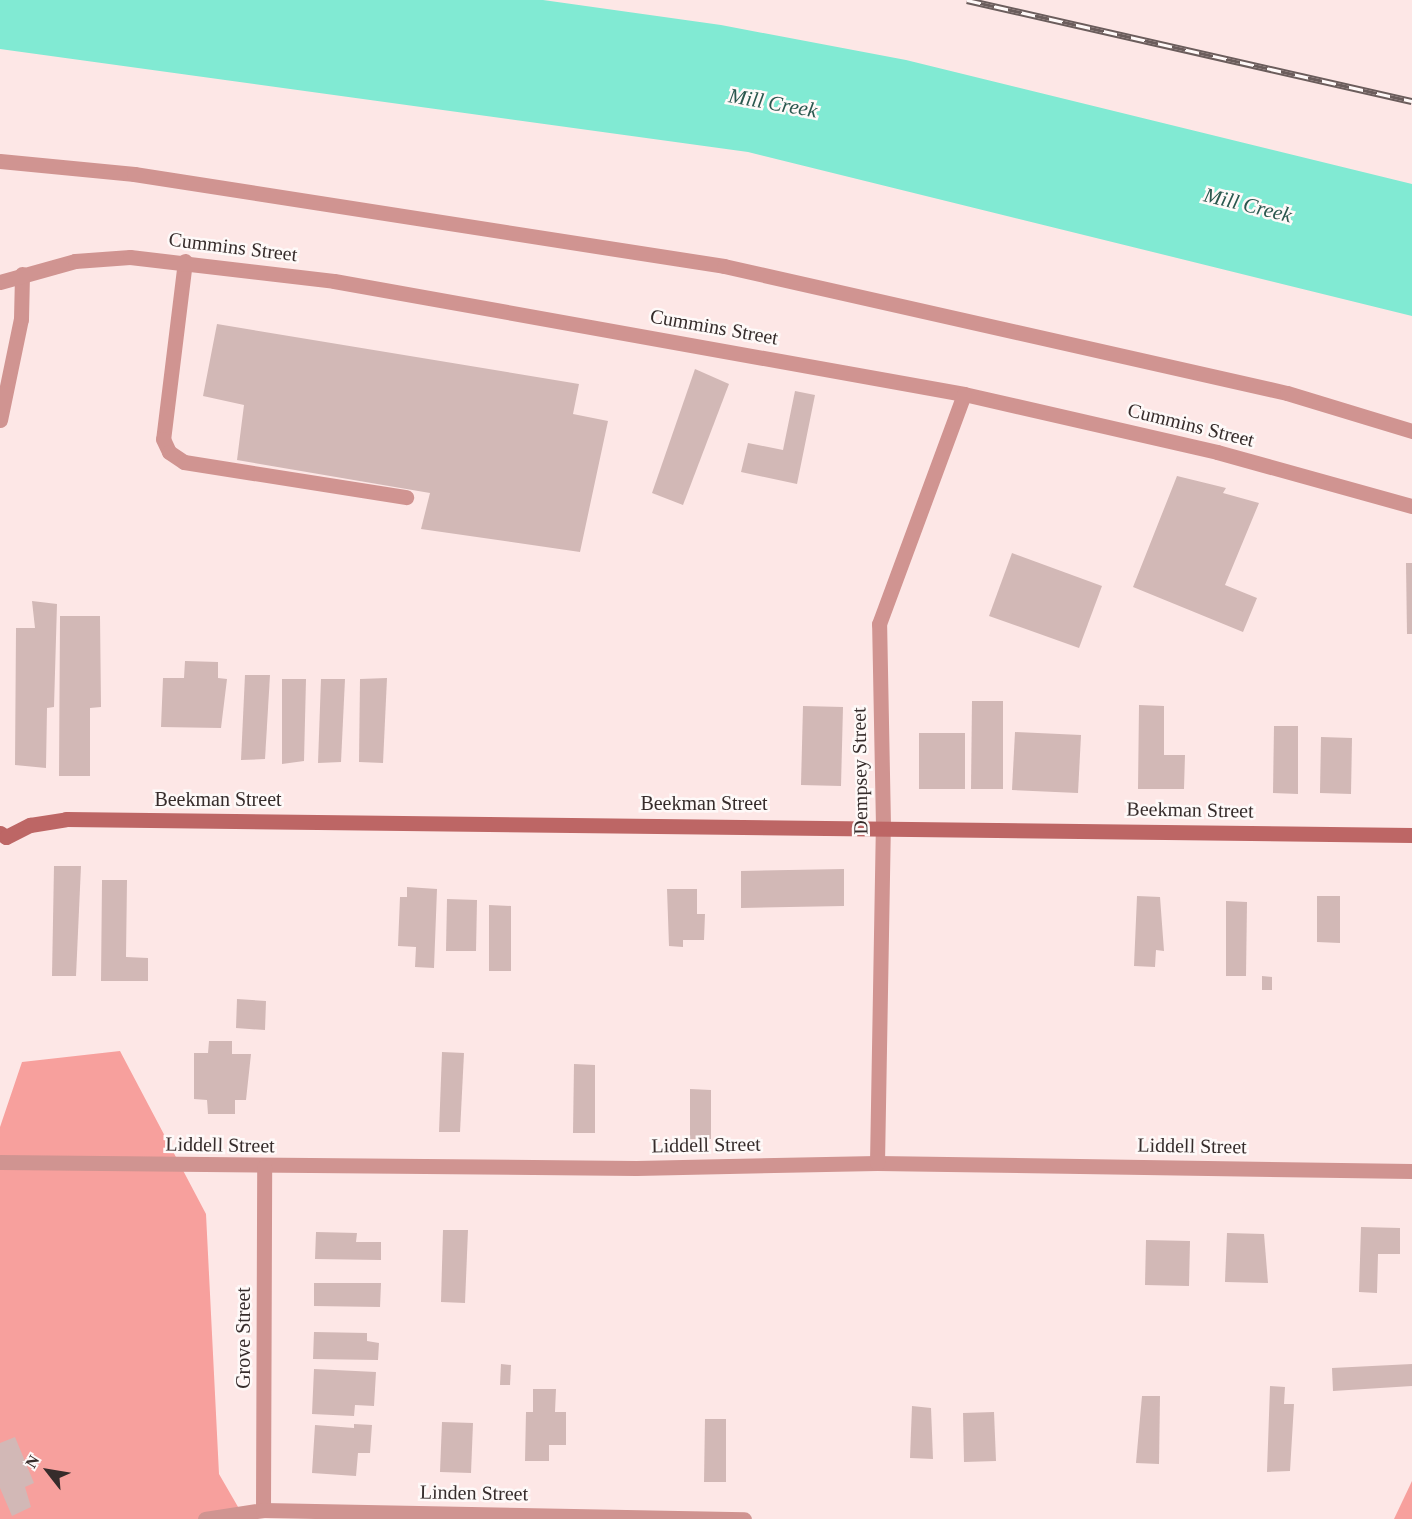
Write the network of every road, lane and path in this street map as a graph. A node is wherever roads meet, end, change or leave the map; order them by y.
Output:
1 (0, 161) edge
2 (184, 261) junction
3 (22, 274) junction
4 (0, 282) edge
5 (964, 394) junction
6 (0, 420) edge
7 (1412, 431) edge
8 (406, 497) dead end
9 (1412, 506) edge
10 (883, 826) junction
11 (0, 833) edge
12 (1412, 835) edge
13 (0, 1162) edge
14 (877, 1163) junction
15 (264, 1167) junction
16 (1412, 1171) edge
17 (263, 1510) junction
18 (205, 1519) edge
19 (744, 1519) edge

1 - 7 street
2 - 3 street, Cummins Street
2 - 5 street, Cummins Street
2 - 8 street
3 - 4 street, Cummins Street
3 - 6 street
5 - 9 street, Cummins Street
5 - 10 street, Dempsey Street
10 - 11 main road, Beekman Street
10 - 12 main road, Beekman Street
10 - 14 street, Dempsey Street
13 - 15 street, Liddell Street
14 - 15 street, Liddell Street
14 - 16 street, Liddell Street
15 - 17 street, Grove Street
17 - 18 street, Linden Street
17 - 19 street, Linden Street

